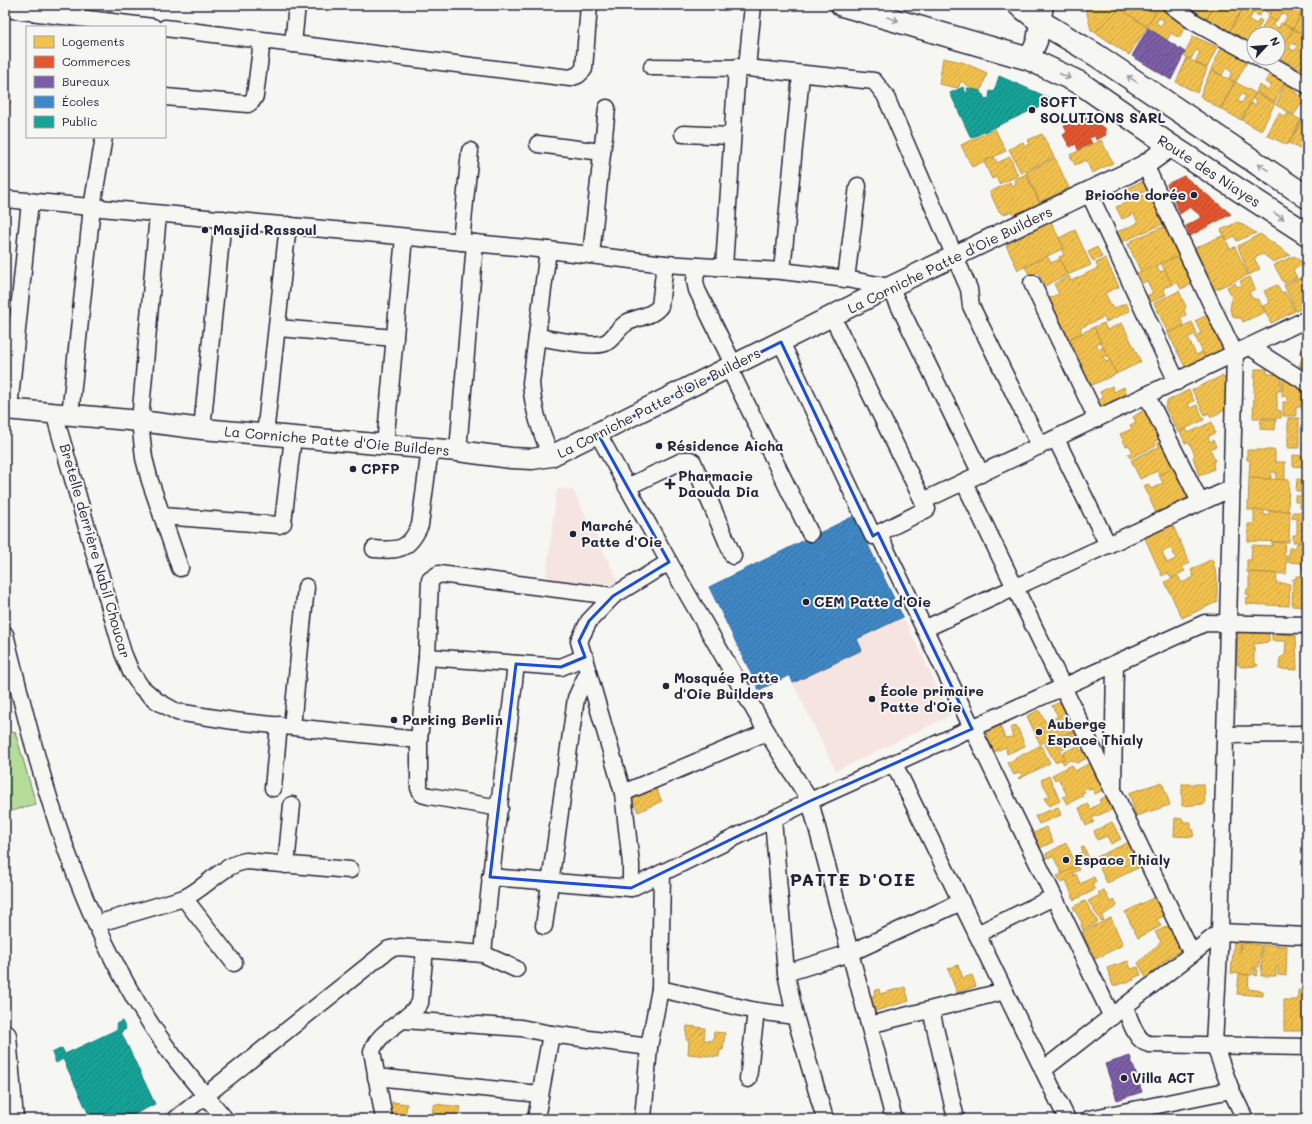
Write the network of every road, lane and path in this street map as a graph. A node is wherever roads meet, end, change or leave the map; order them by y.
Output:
1 (297, 5) edge
2 (589, 5) edge
3 (753, 5) edge
4 (842, 5) edge
5 (1019, 5) edge
6 (1171, 5) edge
7 (5, 9) edge
8 (1042, 14) edge
9 (145, 26) edge
10 (166, 28) edge
11 (262, 40) junction
12 (293, 44) junction
13 (1246, 51) edge
14 (1029, 59) junction
15 (1273, 66) edge
16 (652, 67) dead end
17 (742, 67) junction
18 (801, 75) junction
19 (1307, 85) edge
20 (166, 97) edge
21 (607, 108) dead end
22 (683, 134) dead end
23 (732, 136) junction
24 (104, 138) edge
25 (538, 144) dead end
26 (1171, 146) junction
27 (470, 151) dead end
28 (602, 152) junction
29 (1145, 165) junction
30 (858, 186) dead end
31 (1089, 193) junction
32 (1307, 197) edge
33 (5, 199) edge
34 (30, 201) junction
35 (92, 207) junction
36 (158, 214) junction
37 (223, 219) junction
38 (288, 225) junction
39 (1307, 234) edge
40 (404, 237) junction
41 (468, 242) junction
42 (548, 250) junction
43 (591, 255) junction
44 (954, 257) junction
45 (665, 264) junction
46 (697, 266) junction
47 (724, 267) junction
48 (782, 271) junction
49 (846, 279) junction
50 (1032, 283) dead end
51 (890, 287) junction
52 (832, 316) junction
53 (1307, 319) edge
54 (278, 328) junction
55 (538, 337) junction
56 (395, 338) junction
57 (781, 342) junction
58 (1250, 348) junction
59 (1235, 354) junction
60 (731, 367) junction
61 (1177, 382) junction
62 (1307, 383) edge
63 (1147, 396) junction
64 (7, 409) edge
65 (62, 414) junction
66 (1097, 419) junction
67 (140, 421) junction
68 (202, 429) junction
69 (598, 434) junction
70 (266, 435) junction
71 (292, 437) junction
72 (1056, 439) junction
73 (385, 445) junction
74 (1040, 446) junction
75 (430, 449) junction
76 (458, 451) junction
77 (551, 456) junction
78 (980, 474) junction
79 (964, 482) junction
80 (627, 487) junction
81 (1232, 488) junction
82 (923, 501) junction
83 (1200, 502) junction
84 (162, 516) junction
85 (810, 533) dead end
86 (878, 533) junction
87 (1108, 545) junction
88 (374, 549) dead end
89 (733, 556) dead end
90 (668, 562) junction
91 (180, 568) dead end
92 (306, 587) dead end
93 (1015, 588) junction
94 (613, 596) junction
95 (1228, 624) junction
96 (1307, 625) edge
97 (924, 629) junction
98 (5, 634) edge
99 (427, 657) junction
100 (516, 664) junction
101 (1115, 664) junction
102 (586, 665) junction
103 (1063, 688) junction
104 (285, 726) junction
105 (972, 728) junction
106 (767, 732) junction
107 (1307, 734) edge
108 (1225, 735) junction
109 (419, 740) junction
110 (894, 764) junction
111 (273, 788) dead end
112 (1113, 791) junction
113 (624, 793) junction
114 (810, 802) junction
115 (292, 805) dead end
116 (500, 808) junction
117 (773, 820) junction
118 (286, 865) junction
119 (350, 870) dead end
120 (662, 872) junction
121 (490, 876) junction
122 (550, 882) junction
123 (631, 888) junction
124 (1054, 897) junction
125 (184, 898) junction
126 (961, 902) junction
127 (96, 924) junction
128 (544, 926) dead end
129 (1220, 932) junction
130 (977, 934) junction
131 (1307, 936) edge
132 (426, 949) junction
133 (850, 953) junction
134 (483, 954) junction
135 (1192, 954) junction
136 (234, 964) dead end
137 (516, 969) dead end
138 (786, 973) junction
139 (660, 989) junction
140 (1005, 991) junction
141 (1125, 1007) junction
142 (931, 1010) junction
143 (756, 1011) junction
144 (795, 1016) junction
145 (1112, 1017) junction
146 (403, 1020) junction
147 (869, 1025) junction
148 (550, 1034) junction
149 (5, 1036) edge
150 (1214, 1044) junction
151 (649, 1047) junction
152 (1307, 1047) edge
153 (1043, 1070) junction
154 (376, 1077) junction
155 (748, 1079) dead end
156 (1231, 1090) junction
157 (205, 1094) junction
158 (539, 1094) junction
159 (1131, 1115) edge
160 (12, 1119) edge
161 (176, 1119) edge
162 (226, 1119) edge
163 (384, 1119) edge
164 (536, 1119) edge
165 (643, 1119) edge
166 (825, 1119) edge
167 (894, 1119) edge
168 (956, 1119) edge
169 (1067, 1119) edge
170 (1089, 1119) edge
171 (1245, 1119) edge

1 - 12 street
2 - 12 street
3 - 17 street
4 -> 14 main road, Route des Niayes
5 - 8 main road
6 - 13 street
7 - 9 street
8 - 14 street
32 -> 8 main road
10 - 11 street
11 - 12 street
11 - 20 street
14 -> 26 main road, Route des Niayes
15 - 19 street
16 - 17 street
17 - 18 street
17 - 23 street
18 - 44 street
18 - 48 street
21 - 28 street
22 - 23 street
23 - 47 street
24 - 35 street
25 - 28 street
26 - 29 street, La Corniche Patte d'Oie Builders
26 -> 39 main road, Route des Niayes
27 - 41 street
28 - 43 street
29 - 31 street, La Corniche Patte d'Oie Builders
29 - 59 street
30 - 49 street
31 - 44 street, La Corniche Patte d'Oie Builders
31 - 61 street
33 - 34 street
34 - 35 street
34 - 64 street
35 - 36 street
35 - 65 street
36 - 37 street
36 - 67 street
37 - 38 street
37 - 68 street
38 - 40 street
38 - 54 street
40 - 41 street
40 - 56 street
41 - 42 street
41 - 76 street
42 - 43 street
42 - 55 street
43 - 45 street
44 - 51 street, La Corniche Patte d'Oie Builders
44 - 74 street
45 - 46 street
45 - 55 street
46 - 47 street
46 - 60 street
47 - 48 street
48 - 49 street
49 - 51 street
50 - 66 street
51 - 52 street, La Corniche Patte d'Oie Builders
51 - 78 street
52 - 57 street, La Corniche Patte d'Oie Builders
52 - 82 street
53 - 58 street
54 - 56 street
54 - 70 street
55 - 77 street
56 - 73 street
57 - 60 street, La Corniche Patte d'Oie Builders
57 - 86 street
58 - 59 street
58 - 62 street
59 - 61 street
59 - 81 street
60 - 69 street, La Corniche Patte d'Oie Builders
60 - 85 street
61 - 63 street
63 - 66 street
63 - 83 street
64 - 65 street, La Corniche Patte d'Oie Builders
65 - 67 street, La Corniche Patte d'Oie Builders
65 - 104 street, Bretelle derrière Nabil Choucar
66 - 72 street
67 - 68 street, La Corniche Patte d'Oie Builders
67 - 84 street
68 - 70 street, La Corniche Patte d'Oie Builders
69 - 77 street, La Corniche Patte d'Oie Builders
69 - 80 street
70 - 71 street, La Corniche Patte d'Oie Builders
71 - 73 street, La Corniche Patte d'Oie Builders
71 - 84 street
72 - 74 street
72 - 87 street
73 - 75 street, La Corniche Patte d'Oie Builders
74 - 78 street
75 - 76 street, La Corniche Patte d'Oie Builders
75 - 88 street
76 - 77 street, La Corniche Patte d'Oie Builders
78 - 79 street
79 - 82 street
79 - 93 street
80 - 89 street
80 - 90 street
81 - 83 street
81 - 95 street
82 - 86 street
83 - 87 street
84 - 91 street
86 - 97 street
87 - 93 street
90 - 94 street
90 - 106 street
92 - 104 street
93 - 97 street
93 - 103 street
94 - 99 street
94 - 102 street
95 - 96 street
95 - 101 street
95 - 108 street
97 - 105 street
98 - 127 street
99 - 100 street
99 - 109 street
100 - 102 street
100 - 116 street
101 - 103 street
101 - 112 street
102 - 113 street
102 - 122 street
103 - 105 street
103 - 112 street
104 - 109 street, Bretelle derrière Nabil Choucar
104 - 111 street
105 - 110 street
105 - 124 street
106 - 113 street
106 - 114 street
107 - 108 street
108 - 129 street
109 - 116 street
110 - 114 street
110 - 126 street
112 - 135 street
113 - 123 street
114 - 117 street
114 - 133 street
115 - 118 street
116 - 121 street
117 - 120 street
117 - 138 street
118 - 119 street
118 - 125 street
120 - 123 street
120 - 139 street
121 - 122 street
121 - 134 street
122 - 123 street
122 - 128 street
124 - 130 street
124 - 145 street
125 - 127 street
125 - 136 street
126 - 130 street
126 - 133 street
127 - 157 street
129 - 131 street
129 - 135 street
129 - 150 street
130 - 140 street
132 - 134 street
132 - 146 street
132 - 157 street
133 - 138 street
133 - 147 street
134 - 137 street
135 - 141 street
138 - 144 street
139 - 143 street
139 - 151 street
140 - 142 street
140 - 153 street
141 - 145 street
141 - 150 street
142 - 147 street
142 - 168 street
143 - 144 street
143 - 155 street
144 - 166 street
145 - 153 street
146 - 148 street
146 - 154 street
147 - 167 street
148 - 151 street
148 - 158 street
149 - 160 main road
150 - 152 street
150 - 156 street
151 - 165 street
153 - 169 street
154 - 158 street
154 - 163 street
156 - 159 street
156 - 171 street
157 - 161 street
157 - 162 street
158 - 164 street
159 - 170 street

